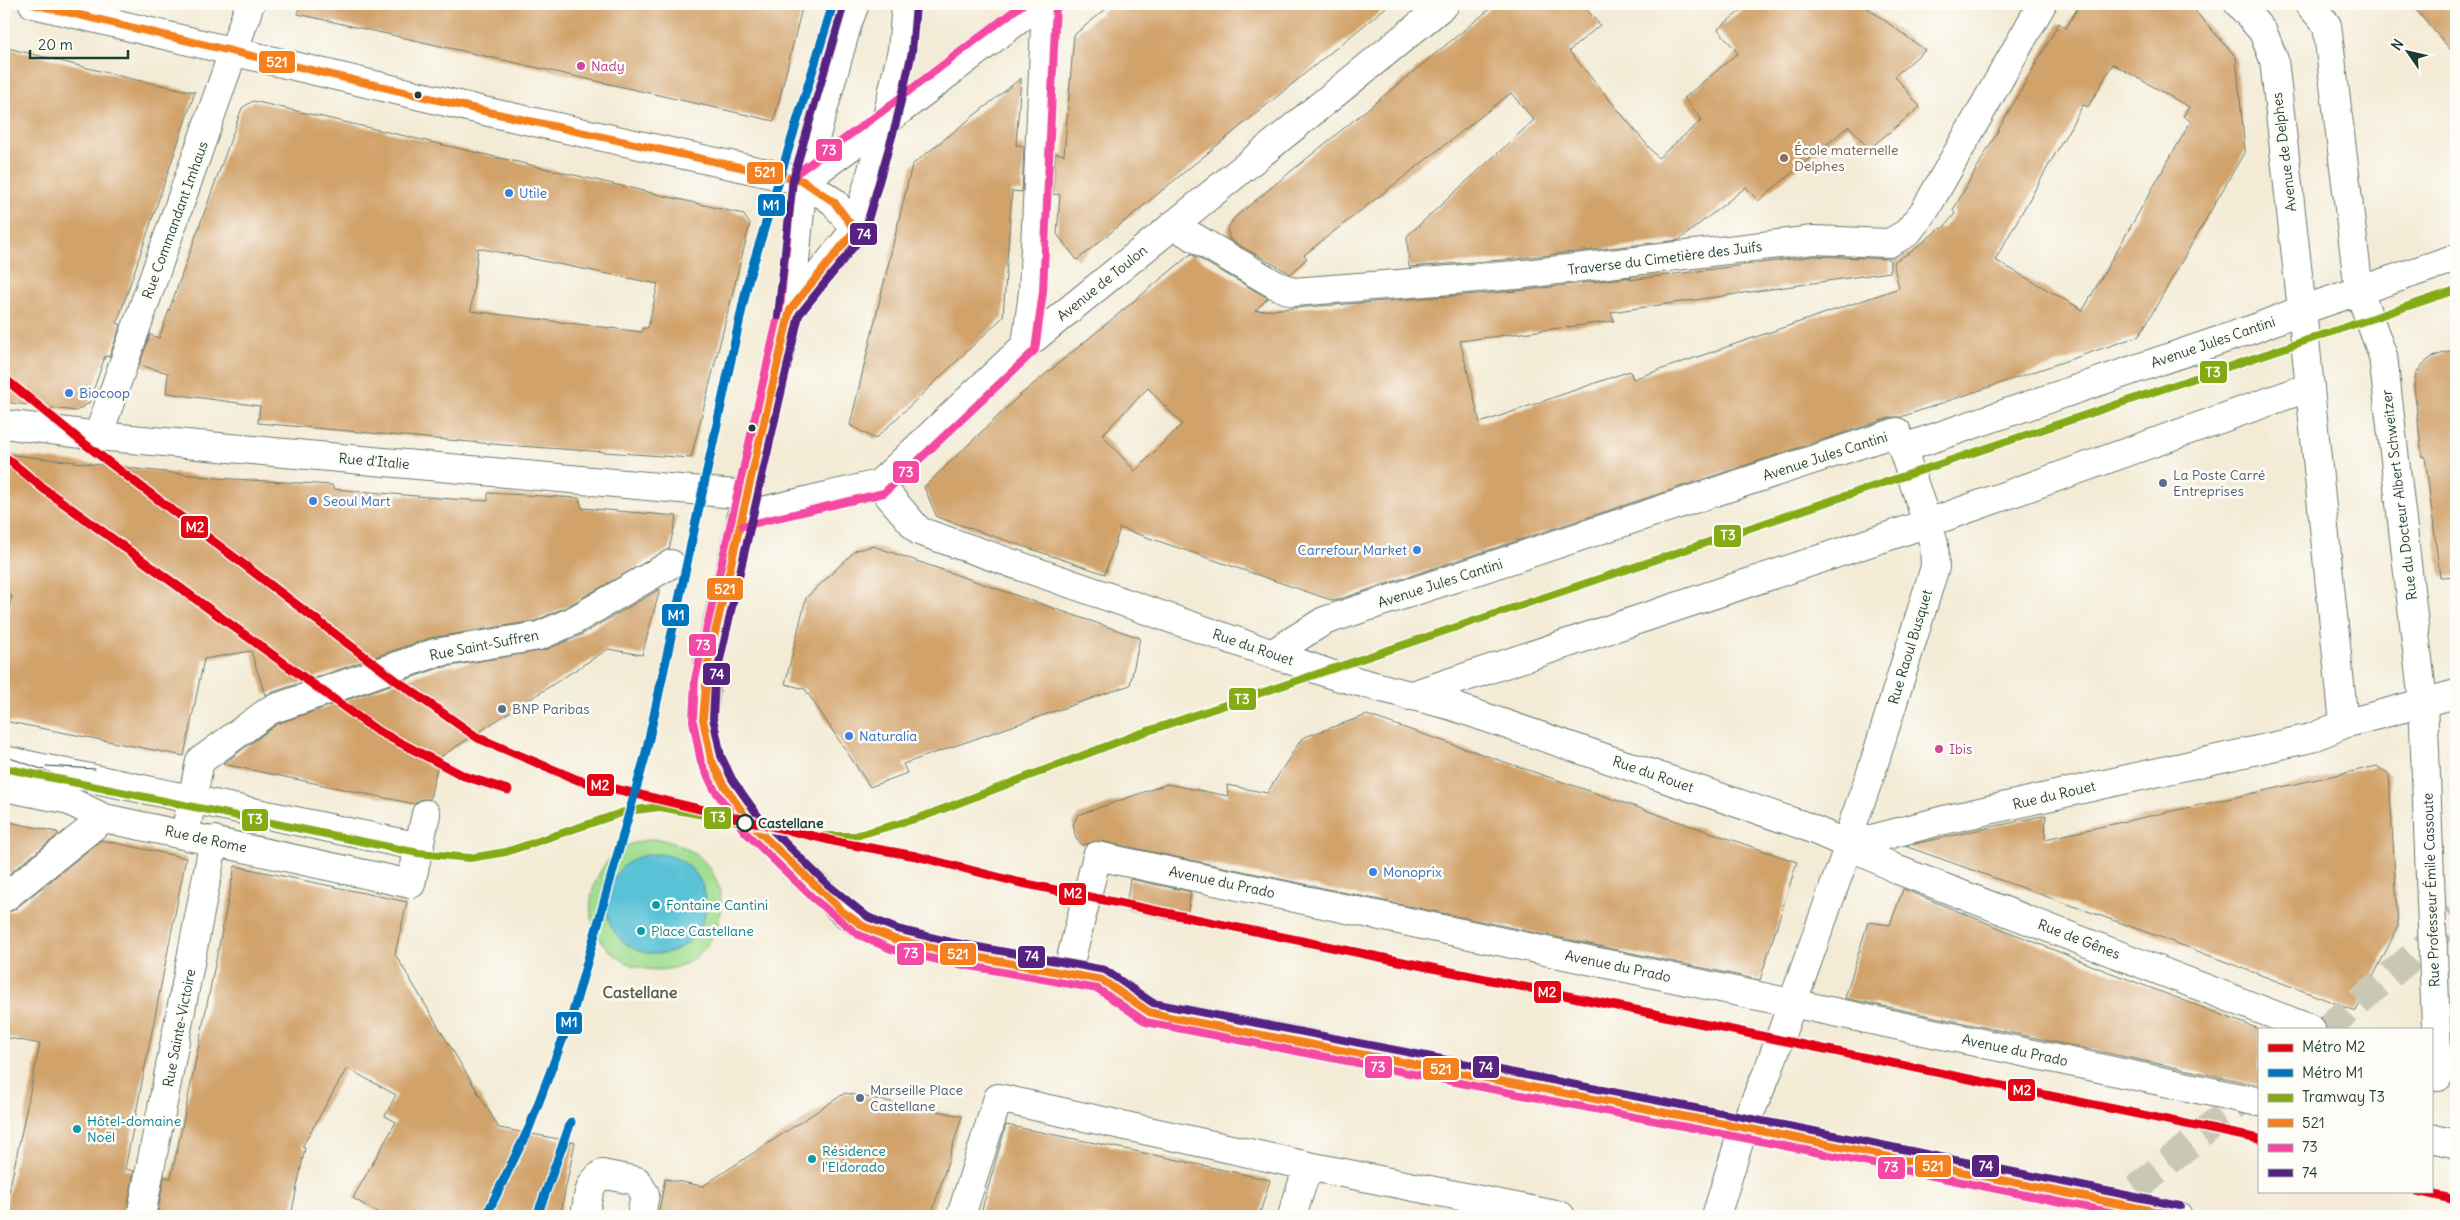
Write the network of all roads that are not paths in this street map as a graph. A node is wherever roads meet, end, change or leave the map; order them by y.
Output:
1 (33, 4) edge
2 (250, 4) edge
3 (855, 4) edge
4 (906, 4) edge
5 (1039, 4) edge
6 (1046, 4) edge
7 (1445, 4) edge
8 (2042, 4) edge
9 (2239, 4) edge
10 (2310, 4) edge
11 (235, 52) junction
12 (886, 121) junction
13 (803, 181) junction
14 (1173, 224) junction
15 (855, 230) junction
16 (2456, 258) edge
17 (2359, 291) junction
18 (790, 310) junction
19 (2302, 310) junction
20 (1026, 345) junction
21 (2310, 387) junction
22 (4, 424) edge
23 (98, 436) junction
24 (1904, 448) junction
25 (879, 484) junction
26 (743, 505) junction
27 (1928, 524) junction
28 (671, 564) dead end
29 (1274, 653) junction
30 (2456, 694) edge
31 (1409, 696) junction
32 (2423, 702) junction
33 (2344, 724) junction
34 (4, 760) edge
35 (4, 787) edge
36 (192, 800) junction
37 (426, 814) dead end
38 (104, 818) junction
39 (185, 834) junction
40 (214, 840) junction
41 (1849, 845) junction
42 (420, 847) junction
43 (4, 898) edge
44 (1067, 974) junction
45 (1792, 1002) junction
46 (2308, 1028) edge
47 (2442, 1079) edge
48 (2258, 1102) edge
49 (1743, 1129) junction
50 (2432, 1138) edge
51 (2456, 1144) edge
52 (1308, 1166) junction
53 (142, 1216) edge
54 (585, 1216) edge
55 (641, 1216) edge
56 (961, 1216) edge
57 (1292, 1216) edge
58 (1560, 1216) edge
59 (1716, 1216) edge
60 (2178, 1216) edge

1 - 11 street
2 - 11 street, Rue Commandant Imhaus
3 - 13 street
4 - 12 street
5 - 12 street
6 - 20 street
7 - 14 street, Avenue de Toulon
8 - 14 street, Traverse du Cimetière des Juifs
9 - 19 street, Avenue de Delphes
10 - 17 street
11 - 13 street
11 - 23 street, Rue Commandant Imhaus
12 - 13 street
12 - 15 street
13 - 15 street
13 - 18 street
14 - 20 street, Avenue de Toulon
15 - 18 street
16 - 17 street, Avenue Jules Cantini
17 - 19 street, Avenue Jules Cantini
17 - 32 street, Rue du Docteur Albert Schweitzer
18 - 26 street
19 - 21 street
19 - 24 street, Avenue Jules Cantini
20 - 25 street, Avenue de Toulon
21 - 27 street
21 - 33 street
22 - 23 street, Rue d'Italie
23 - 26 street, Rue d'Italie
24 - 27 street, Rue Raoul Busquet
24 - 29 street, Avenue Jules Cantini
25 - 26 street
25 - 29 street, Rue du Rouet
26 - 44 street
27 - 31 street
27 - 41 street, Rue Raoul Busquet
28 - 36 street, Rue Saint-Suffren
29 - 31 street, Rue du Rouet
30 - 32 street, Rue du Rouet
31 - 41 street, Rue du Rouet
32 - 33 street, Rue du Rouet
32 - 47 street, Rue Professeur Émile Cassoute
33 - 41 street, Rue du Rouet
34 - 36 street
35 - 38 street, Rue de Rome
36 - 39 street, Rue Saint-Suffren
36 - 42 street
37 - 42 street
38 - 39 street, Rue de Rome
38 - 43 street
39 - 40 street, Rue de Rome
40 - 42 street, Rue de Rome
40 - 53 street, Rue Sainte-Victoire
41 - 45 street, Rue Raoul Busquet
41 - 46 street, Rue de Gênes
44 - 45 street, Avenue du Prado
44 - 49 street
45 - 48 street, Avenue du Prado
45 - 49 street, Rue Raoul Busquet
49 - 59 street, Rue Raoul Busquet
49 - 60 street
50 - 51 street
52 - 56 street
52 - 57 street
52 - 58 street
54 - 55 street

